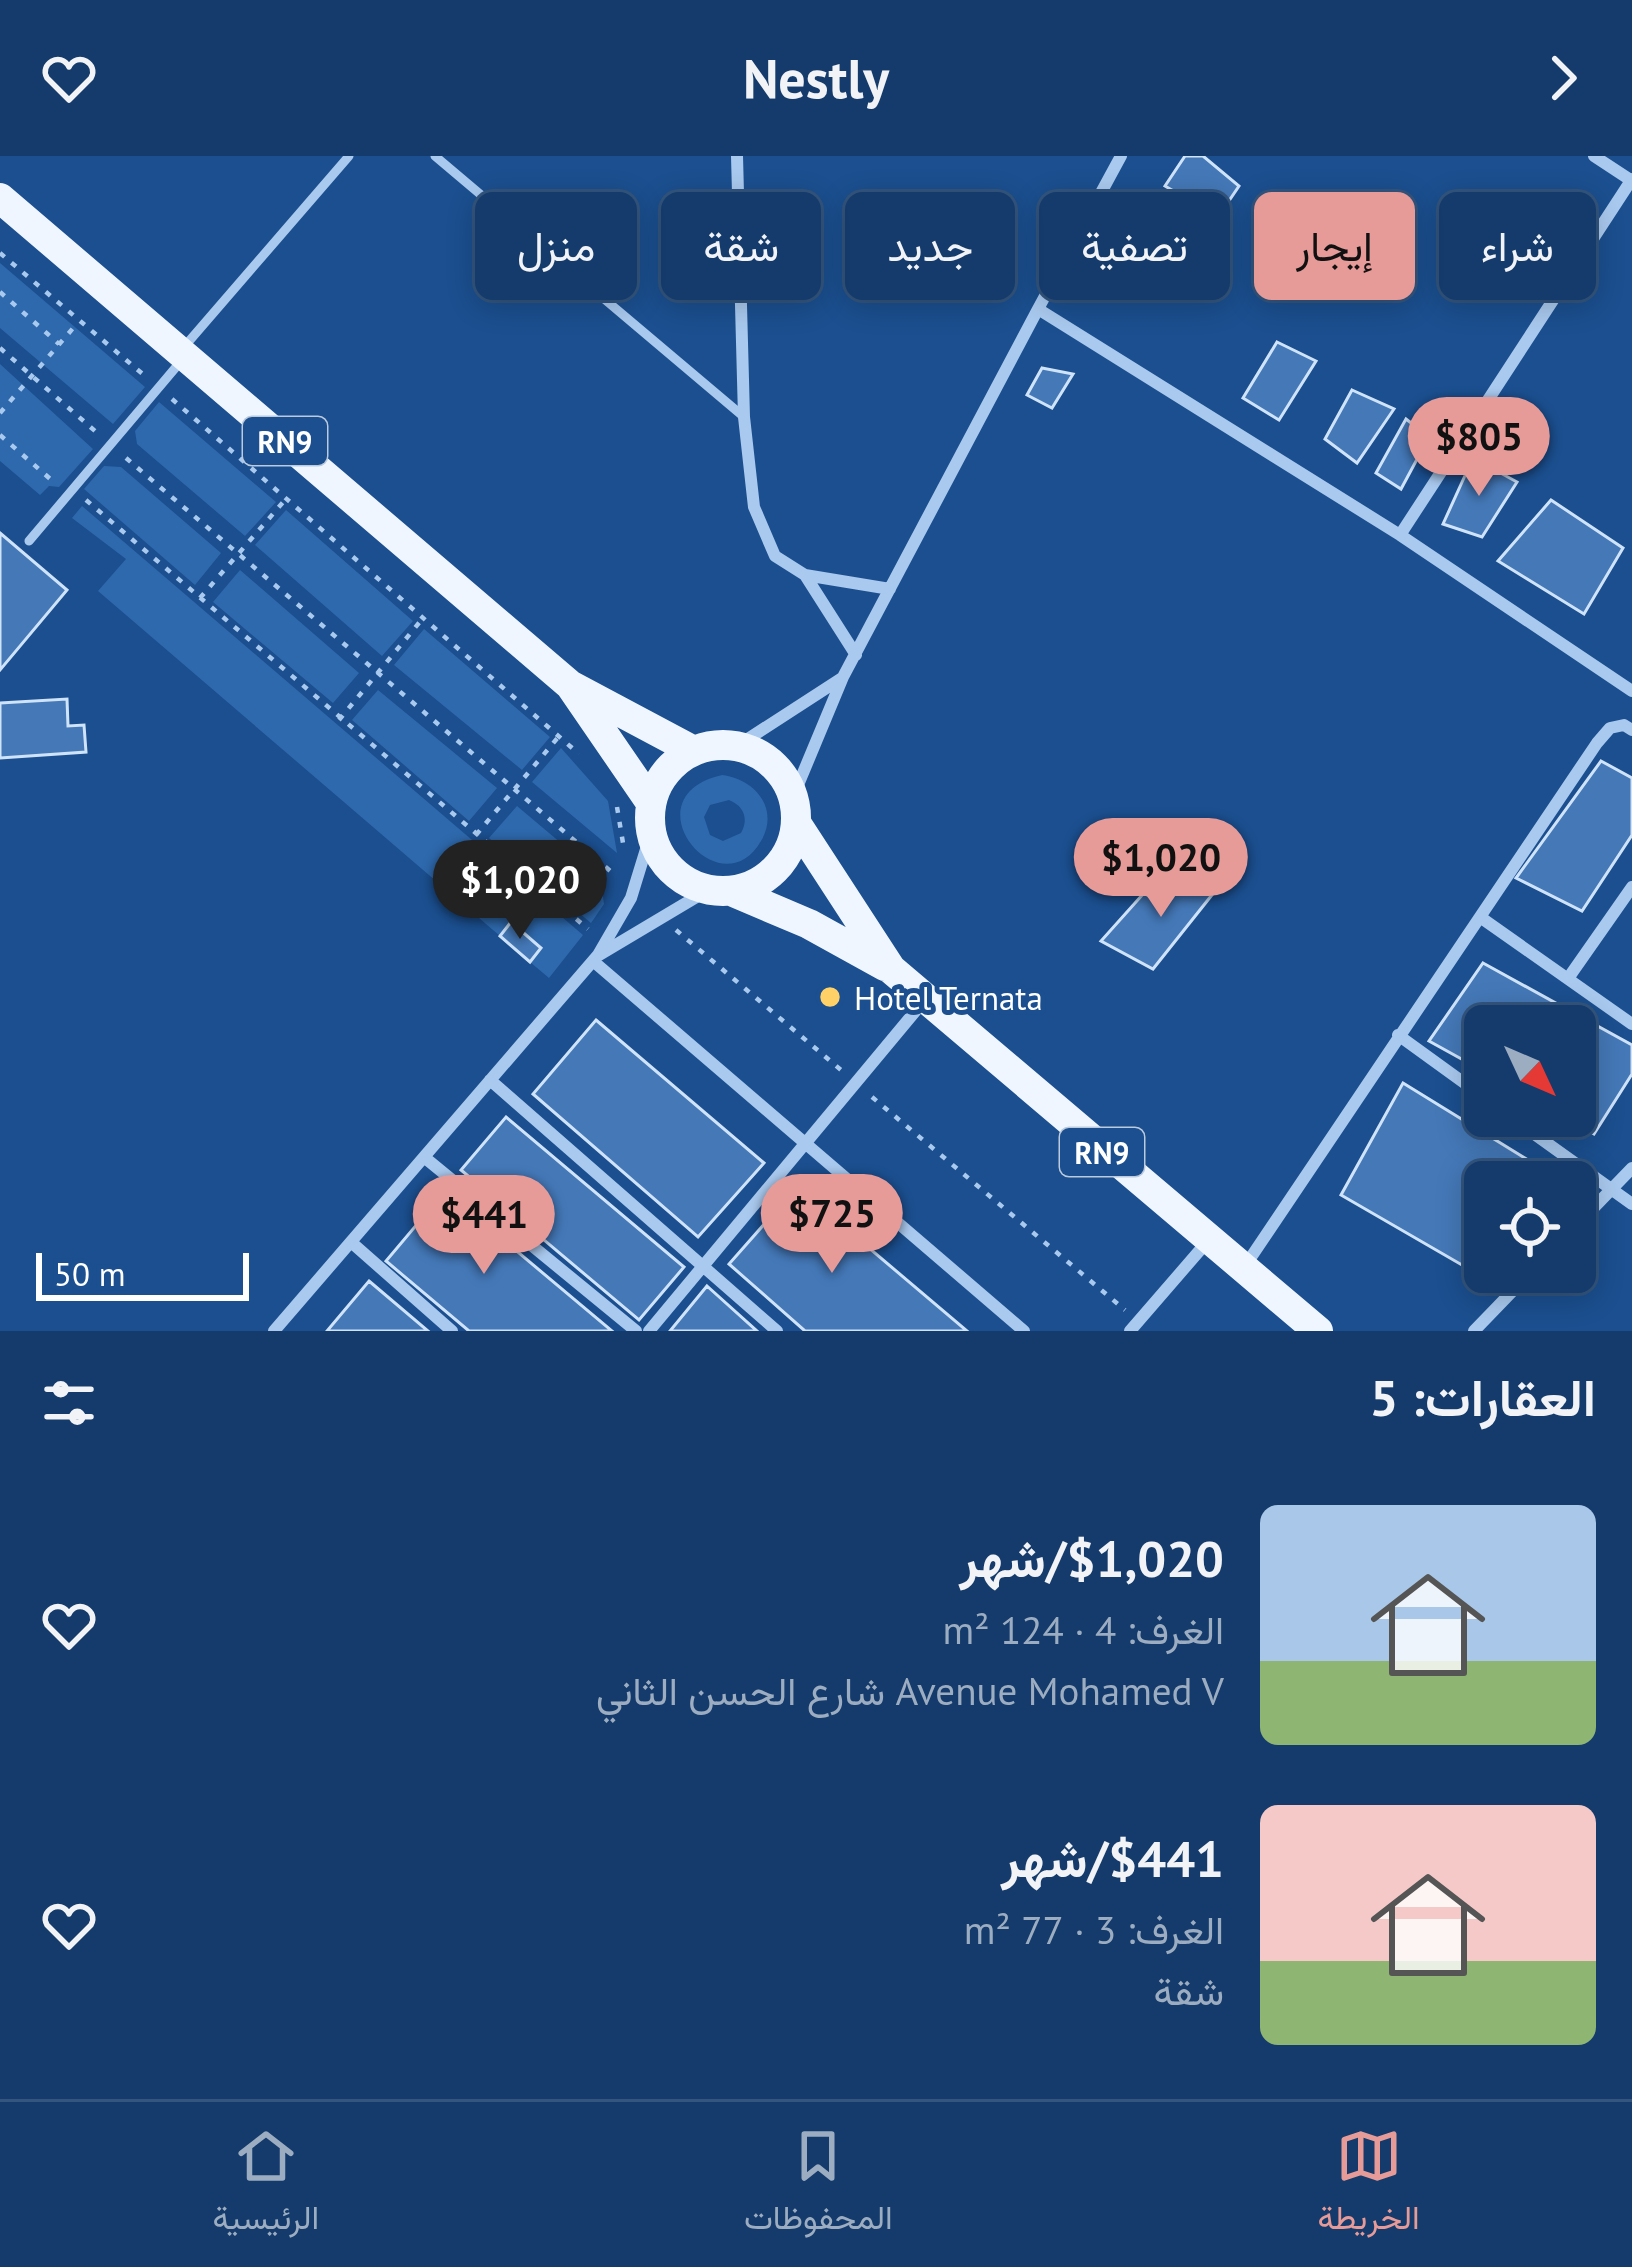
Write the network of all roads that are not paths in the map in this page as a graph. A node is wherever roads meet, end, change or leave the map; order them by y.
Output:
1 (349, 156) edge
2 (435, 156) edge
3 (737, 156) edge
4 (1120, 156) edge
5 (1594, 156) edge
6 (1632, 180) edge
7 (0, 199) edge
8 (1038, 309) junction
9 (183, 354) junction
10 (743, 417) junction
11 (1400, 535) junction
12 (29, 541) dead end
13 (805, 575) junction
14 (890, 589) junction
15 (856, 655) junction
16 (843, 677) junction
17 (571, 685) junction
18 (1632, 691) edge
19 (1632, 730) edge
20 (737, 746) junction
21 (692, 750) junction
22 (794, 810) junction
23 (651, 818) junction
24 (1632, 887) edge
25 (719, 891) junction
26 (1480, 917) junction
27 (596, 958) junction
28 (891, 969) junction
29 (1569, 977) junction
30 (924, 1001) junction
31 (1632, 1024) edge
32 (1398, 1035) junction
33 (490, 1080) junction
34 (1464, 1083) edge
35 (1538, 1137) edge
36 (806, 1144) junction
37 (424, 1157) junction
38 (1632, 1168) edge
39 (1610, 1190) junction
40 (1632, 1204) edge
41 (1596, 1205) edge
42 (351, 1242) junction
43 (1207, 1242) junction
44 (703, 1266) junction
45 (1243, 1270) junction
46 (1511, 1293) edge
47 (1134, 1326) edge
48 (274, 1331) edge
49 (452, 1331) edge
50 (636, 1331) edge
51 (649, 1331) edge
52 (777, 1331) edge
53 (1024, 1331) edge
54 (1318, 1331) edge
55 (1474, 1331) edge

1 - 9 lane
2 - 10 lane
3 - 10 street
4 - 8 street
5 - 6 street
6 - 11 street
7 - 9 main road, RN9
8 - 11 street
8 - 14 street
9 - 12 lane
9 - 17 main road, RN9
10 - 13 street
11 - 18 street
13 - 14 street
13 - 15 street
14 - 15 street
15 - 16 street
16 - 20 street
16 - 22 street
17 - 21 main road, RN9
17 - 23 main road, RN9
19 - 26 street
20 - 21 main road
20 - 22 main road, RN9
21 - 23 main road
22 - 25 main road
22 - 28 main road, RN9
23 - 25 main road, RN9
23 - 27 street
24 - 29 street
25 - 27 street
25 - 28 main road, RN9
26 - 29 street
26 - 32 street
27 - 33 street
27 - 36 street
28 - 30 main road, RN9
29 - 31 street
30 - 36 street
30 - 43 main road, RN9
32 - 34 street
32 - 45 street
33 - 37 street
33 - 44 street
35 - 39 street
36 - 44 street
36 - 53 street
37 - 42 street
37 - 50 street
38 - 39 street
39 - 40 street
39 - 41 street
42 - 48 street
42 - 49 street
43 - 45 main road, RN9
43 - 47 street
44 - 51 street
44 - 52 street
45 - 54 main road, RN9
46 - 55 street

